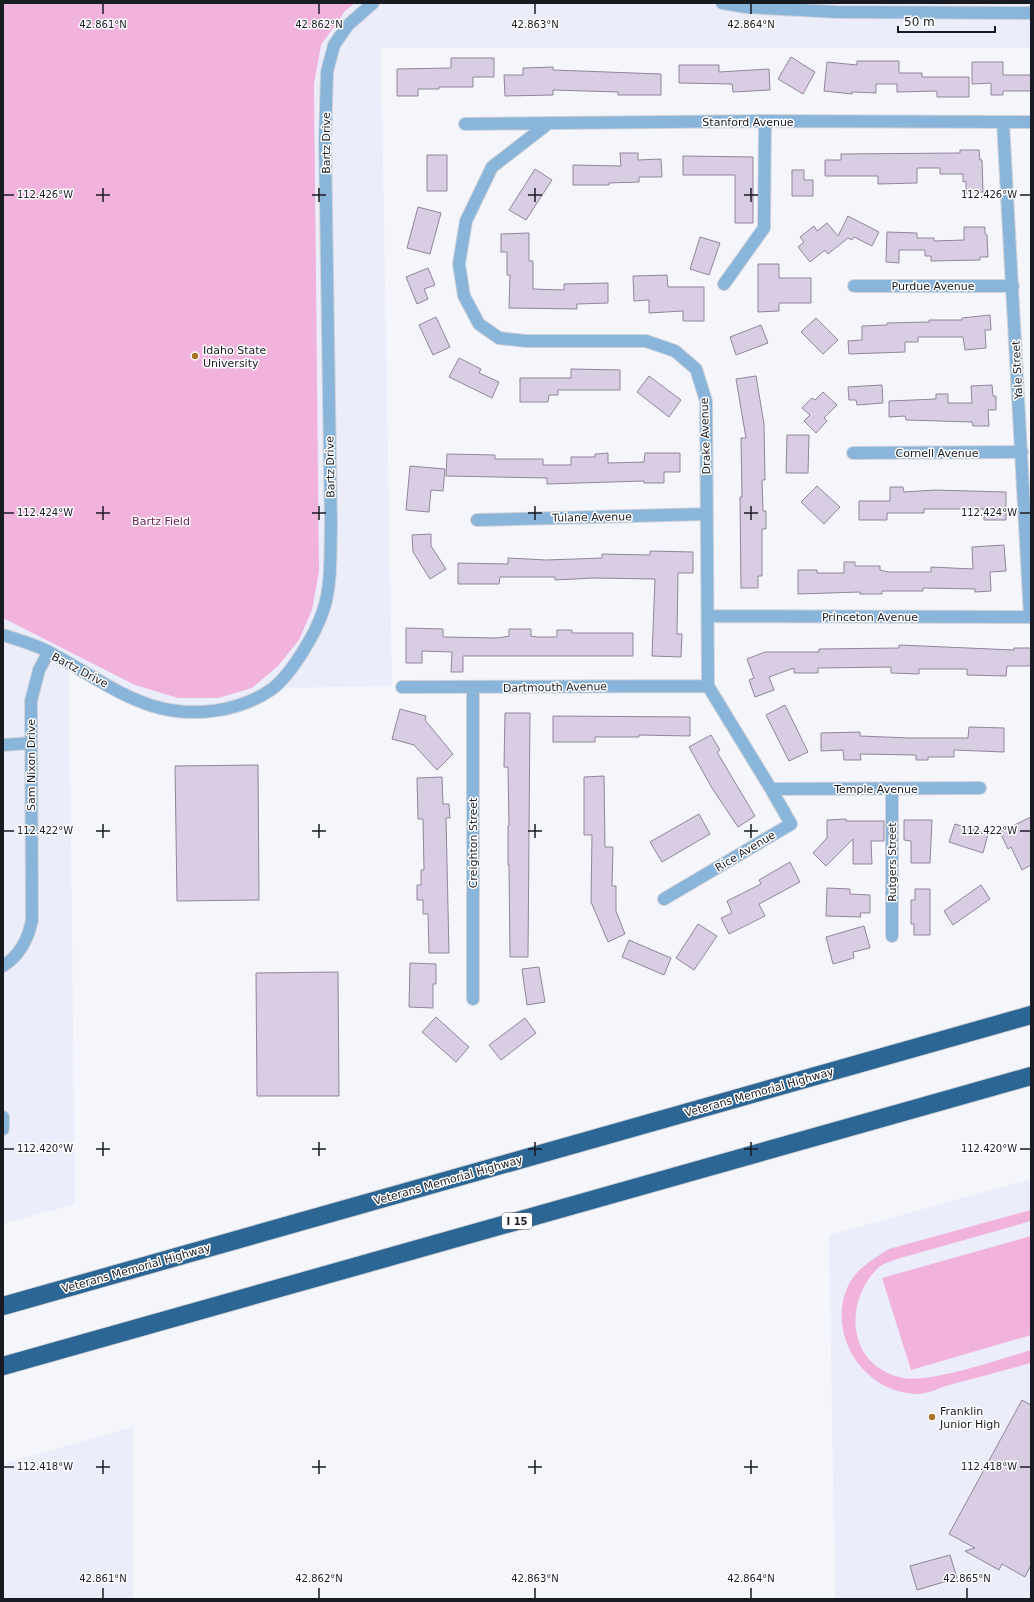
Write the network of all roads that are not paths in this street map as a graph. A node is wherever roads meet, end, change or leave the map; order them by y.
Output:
1 (373, 3) edge
2 (722, 3) edge
3 (833, 8) edge
4 (1031, 13) edge
5 (765, 121) junction
6 (1003, 122) junction
7 (1031, 122) edge
8 (550, 123) junction
9 (464, 124) dead end
10 (724, 284) dead end
11 (854, 286) dead end
12 (1013, 286) junction
13 (1022, 452) junction
14 (852, 453) dead end
15 (707, 514) junction
16 (477, 520) dead end
17 (709, 616) junction
18 (1030, 617) edge
19 (3, 635) edge
20 (48, 653) junction
21 (708, 686) junction
22 (402, 687) dead end
23 (473, 688) junction
24 (31, 743) junction
25 (3, 745) edge
26 (980, 788) dead end
27 (771, 789) junction
28 (892, 789) junction
29 (664, 899) dead end
30 (892, 936) dead end
31 (3, 966) edge
32 (473, 999) dead end
33 (1031, 1015) edge
34 (1031, 1076) edge
35 (3, 1117) edge
36 (3, 1129) edge
37 (3, 1306) edge
38 (3, 1366) edge

1 - 20 street, Bartz Drive
2 - 3 street
3 - 4 street
5 - 6 street, Stanford Avenue
5 - 8 street, Stanford Avenue
5 - 10 street
6 - 7 street, Stanford Avenue
6 - 12 street, Yale Street
8 - 9 street, Stanford Avenue
8 - 15 street, Drake Avenue
11 - 12 street, Purdue Avenue
12 - 13 street, Yale Street
13 - 14 street, Cornell Avenue
13 - 18 street, Yale Street
15 - 16 street, Tulane Avenue
15 - 17 street, Drake Avenue
17 - 18 street, Princeton Avenue
17 - 21 street, Drake Avenue
19 - 20 street, Bartz Drive
20 - 24 street, Sam Nixon Drive
21 - 23 street, Dartmouth Avenue
21 - 27 street
22 - 23 street, Dartmouth Avenue
23 - 32 street, Creighton Street
24 - 25 street
24 - 31 street, Sam Nixon Drive
26 - 28 street, Temple Avenue
27 - 28 street, Temple Avenue
27 - 29 street, Rice Avenue
28 - 30 street, Rutgers Street
33 - 37 highway, Veterans Memorial Highway
34 - 38 highway, I 15
35 - 36 street

